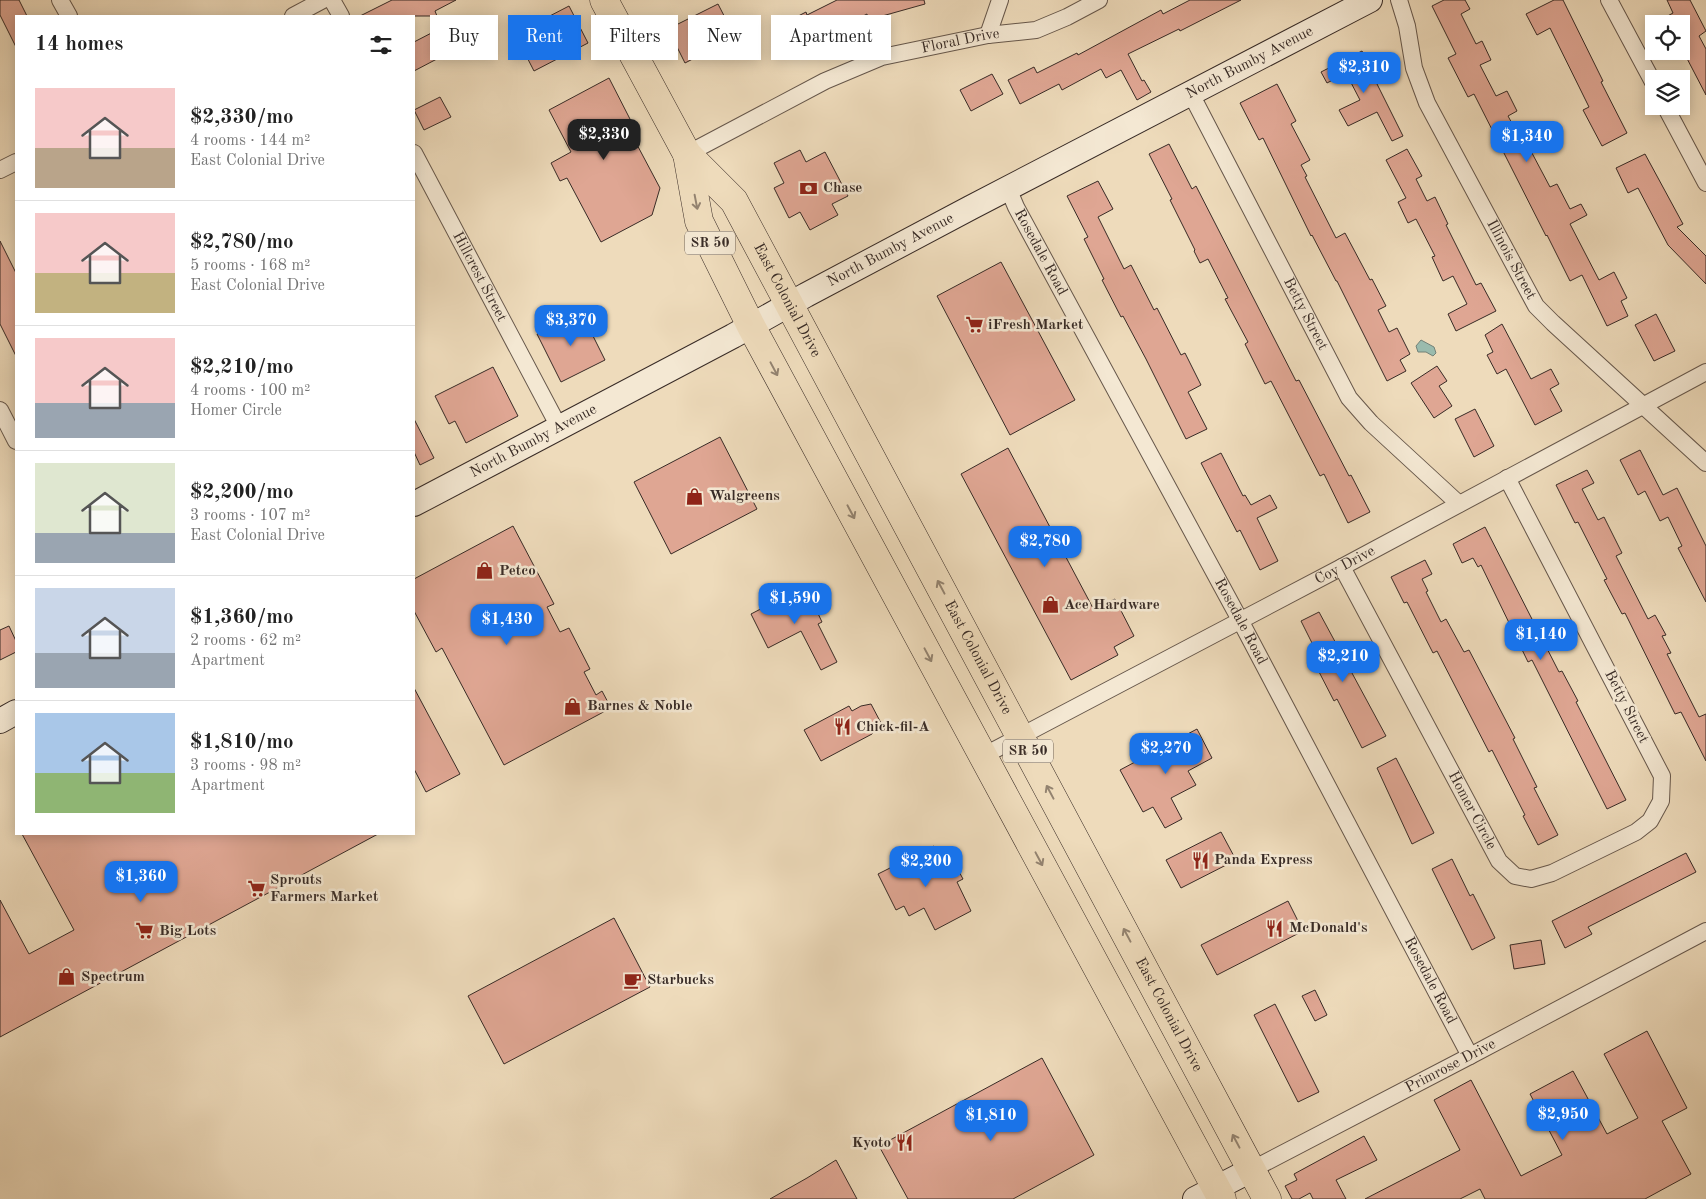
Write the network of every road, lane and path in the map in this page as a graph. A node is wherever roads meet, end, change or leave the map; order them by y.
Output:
1 (60, 0) edge
2 (323, 0) edge
3 (332, 0) edge
4 (604, 0) edge
5 (1000, 0) edge
6 (1100, 0) edge
7 (1370, 0) edge
8 (1399, 0) edge
9 (1609, 0) edge
10 (68, 15) edge
11 (295, 15) edge
12 (340, 15) edge
13 (988, 35) junction
14 (1646, 70) edge
15 (1191, 94) junction
16 (1670, 115) edge
17 (686, 154) junction
18 (415, 155) edge
19 (15, 162) edge
20 (0, 170) edge
21 (1706, 183) edge
22 (1008, 188) junction
23 (790, 303) junction
24 (751, 326) junction
25 (1706, 372) edge
26 (1642, 405) junction
27 (0, 410) edge
28 (559, 427) junction
29 (15, 439) edge
30 (1706, 463) edge
31 (1507, 478) junction
32 (415, 503) edge
33 (1459, 504) junction
34 (1342, 567) junction
35 (1240, 620) junction
36 (15, 713) edge
37 (0, 721) edge
38 (1020, 735) junction
39 (983, 756) junction
40 (1662, 776) joint
41 (1706, 931) edge
42 (1470, 1056) junction
43 (1251, 1170) junction
44 (1211, 1195) edge
45 (1267, 1199) edge

1 - 10 street
2 - 11 street
3 - 12 street
4 - 17 highway, East Colonial Drive / SR 50
5 - 13 street
6 - 13 street, Floral Drive
7 - 15 street, North Bumby Avenue
8 - 26 street, Illinois Street
9 - 14 street
13 - 17 street, Floral Drive
15 - 22 street, North Bumby Avenue
15 - 33 street, Betty Street
16 - 21 street
17 - 23 highway, East Colonial Drive / SR 50
17 -> 24 highway, East Colonial Drive / SR 50
18 - 28 street, Hillcrest Street
19 - 20 street
22 - 23 street, North Bumby Avenue
22 - 35 street, Rosedale Road
23 - 24 street, North Bumby Avenue
38 -> 23 highway, East Colonial Drive / SR 50
24 - 28 street, North Bumby Avenue
24 -> 39 highway, East Colonial Drive / SR 50
25 - 26 street, Coy Drive
26 - 30 street, Illinois Street
26 - 31 street, Coy Drive
27 - 29 street
28 - 32 street, North Bumby Avenue
31 - 33 street, Coy Drive
31 - 40 street, Betty Street
33 - 34 street, Coy Drive
34 - 35 street, Coy Drive
34 - 40 street, Homer Circle
35 - 38 street, Coy Drive
35 - 42 street, Rosedale Road
36 - 37 street
38 - 39 street, Coy Drive
43 -> 38 highway, East Colonial Drive / SR 50
39 -> 44 highway, East Colonial Drive / SR 50
41 - 42 street, Primrose Drive
42 - 43 street, Primrose Drive
43 - 44 street, Primrose Drive
43 - 45 highway, East Colonial Drive / SR 50

